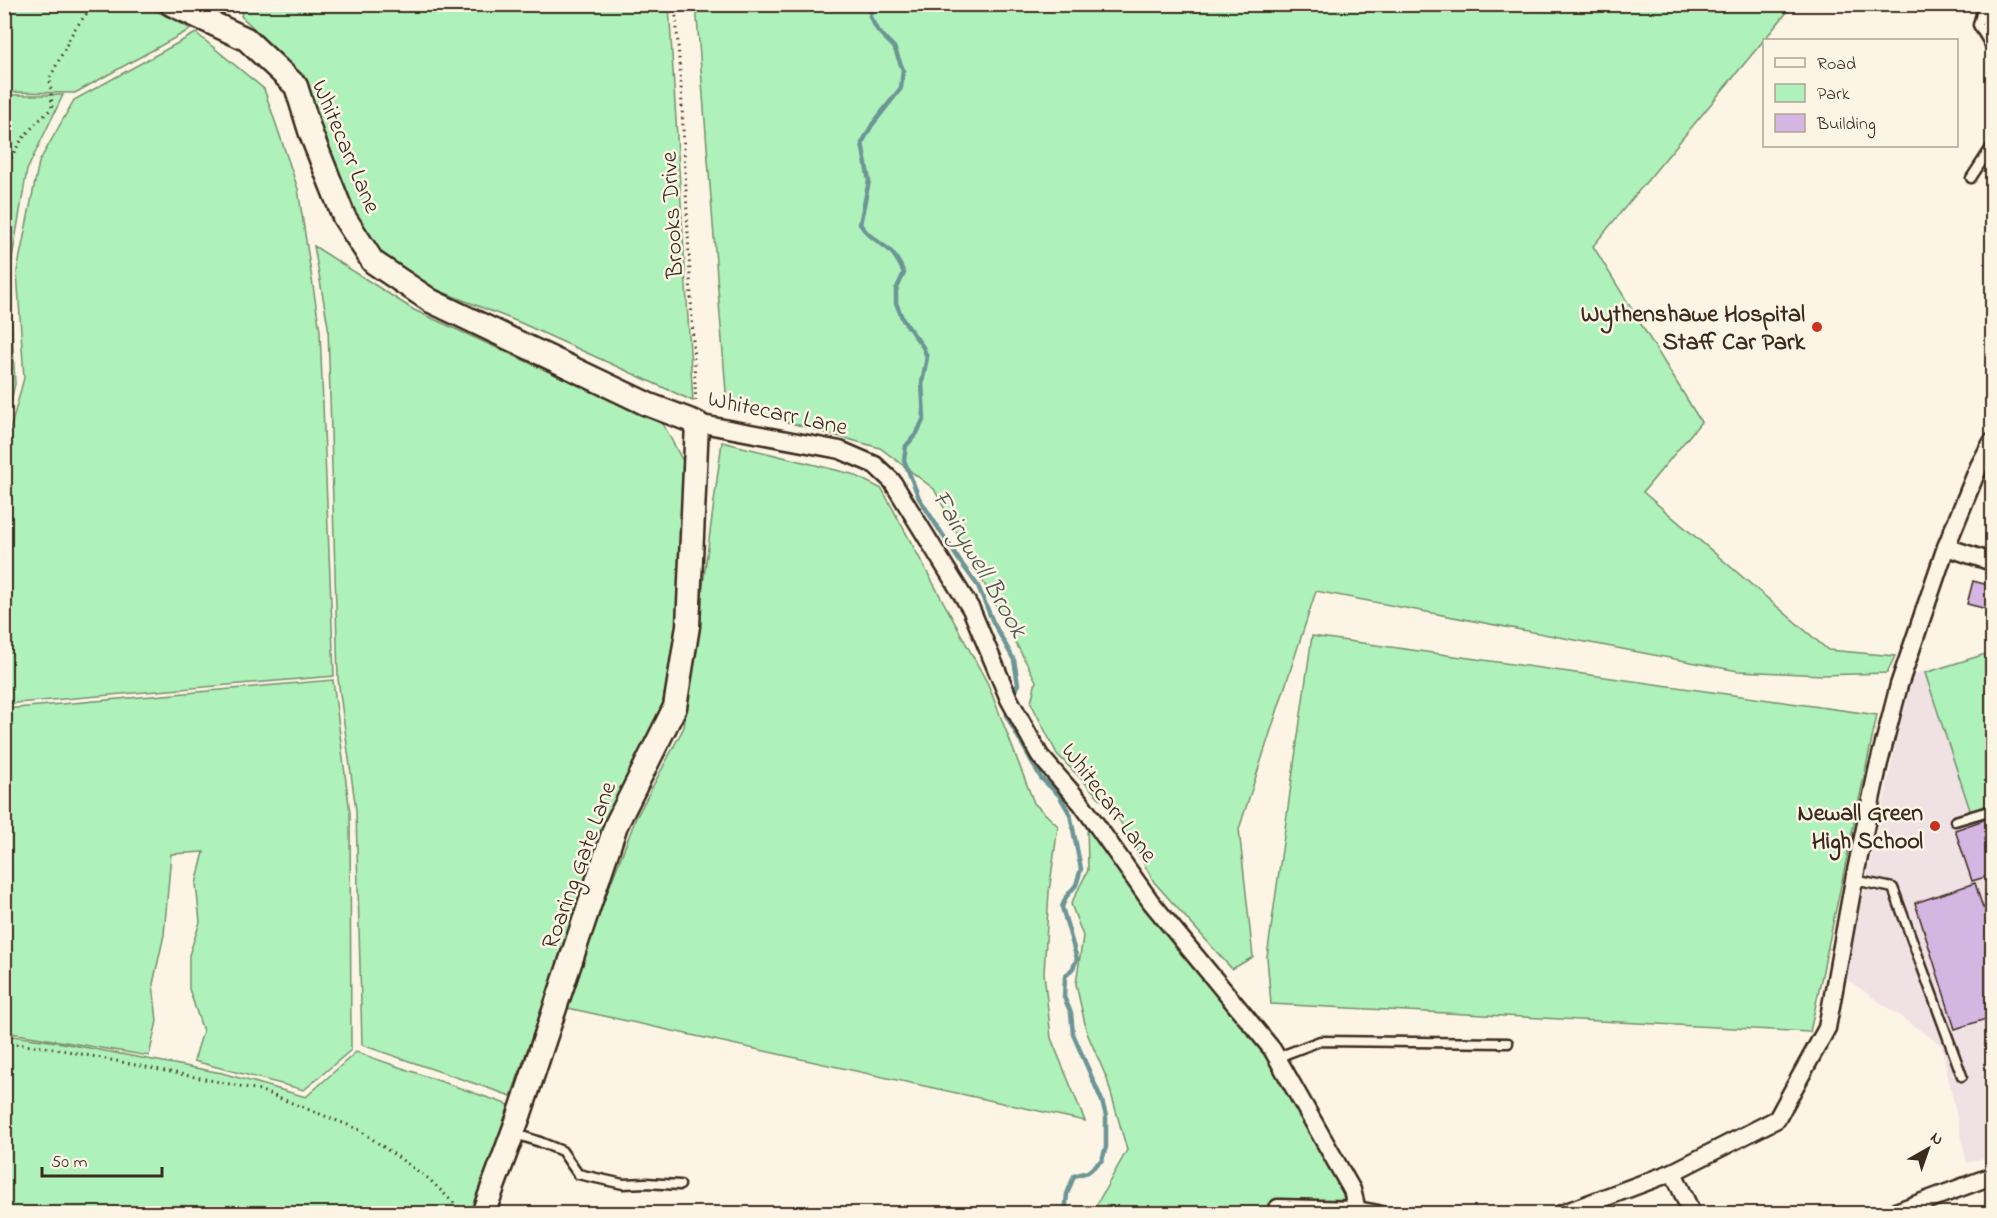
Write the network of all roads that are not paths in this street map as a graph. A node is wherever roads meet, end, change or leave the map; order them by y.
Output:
1 (171, 4) edge
2 (1986, 4) edge
3 (1992, 48) edge
4 (1992, 146) edge
5 (1971, 178) dead end
6 (697, 423) junction
7 (1992, 442) edge
8 (1946, 547) junction
9 (1992, 562) edge
10 (1992, 810) edge
11 (1955, 821) dead end
12 (1854, 880) junction
13 (1508, 1043) dead end
14 (1279, 1061) junction
15 (1962, 1076) dead end
16 (513, 1133) junction
17 (1673, 1172) junction
18 (1992, 1176) edge
19 (680, 1185) dead end
20 (1357, 1210) junction
21 (483, 1214) edge
22 (1274, 1214) edge
23 (1378, 1214) edge
24 (1561, 1214) edge
25 (1692, 1214) edge
26 (1890, 1214) edge

1 - 6 street, Whitecarr Lane
2 - 3 lane
4 - 5 lane
6 - 14 street, Whitecarr Lane
6 - 16 street, Roaring Gate Lane
7 - 8 street
8 - 9 street
8 - 12 street
10 - 11 lane
12 - 15 lane
12 - 17 street
13 - 14 lane
14 - 20 street, Whitecarr Lane
16 - 19 lane
16 - 21 street, Roaring Gate Lane
17 - 24 street
17 - 25 street
18 - 26 street
20 - 22 street
20 - 23 street

